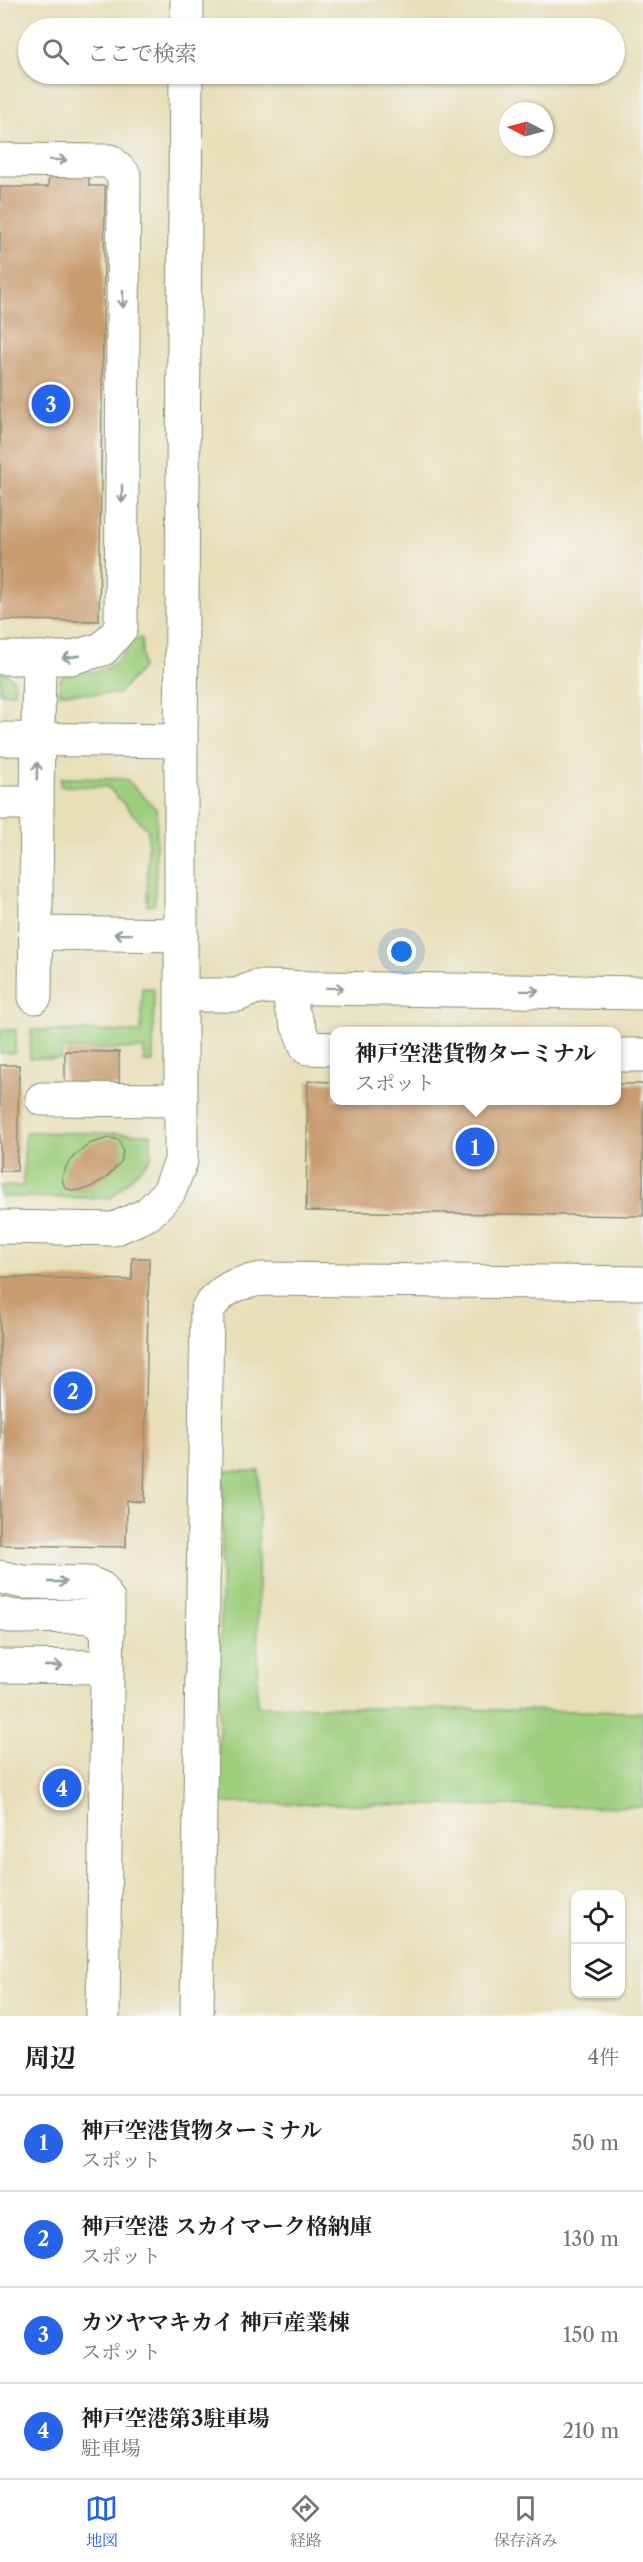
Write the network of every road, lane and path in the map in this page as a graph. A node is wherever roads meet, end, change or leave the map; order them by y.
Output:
1 (187, 0) edge
2 (187, 18) edge
3 (186, 84) edge
4 (0, 160) edge
5 (0, 658) edge
6 (39, 658) junction
7 (0, 739) edge
8 (38, 739) junction
9 (180, 741) junction
10 (0, 803) edge
11 (37, 803) junction
12 (36, 933) junction
13 (181, 935) junction
14 (643, 993) edge
15 (182, 995) junction
16 (35, 997) dead end
17 (291, 998) junction
18 (330, 1049) edge
19 (621, 1055) edge
20 (643, 1055) edge
21 (42, 1099) dead end
22 (181, 1100) junction
23 (0, 1227) edge
24 (643, 1283) edge
25 (0, 1577) edge
26 (0, 1614) edge
27 (108, 1632) junction
28 (0, 1666) edge
29 (107, 1667) junction
30 (103, 2016) edge
31 (197, 2016) edge

1 - 2 street
3 - 9 street
4 -> 6 street
5 - 6 street
6 - 8 street
7 - 8 street
8 - 9 street
11 -> 8 street
9 - 13 street
10 - 11 street
11 - 12 street
13 -> 12 street
12 - 16 street
13 - 15 street
17 -> 14 street
15 - 17 street
15 - 22 street
17 - 18 street
19 - 20 street
21 - 22 street
22 - 23 street
24 - 31 street
25 -> 27 street
26 - 27 street
27 - 29 street
28 -> 29 street
29 - 30 street

